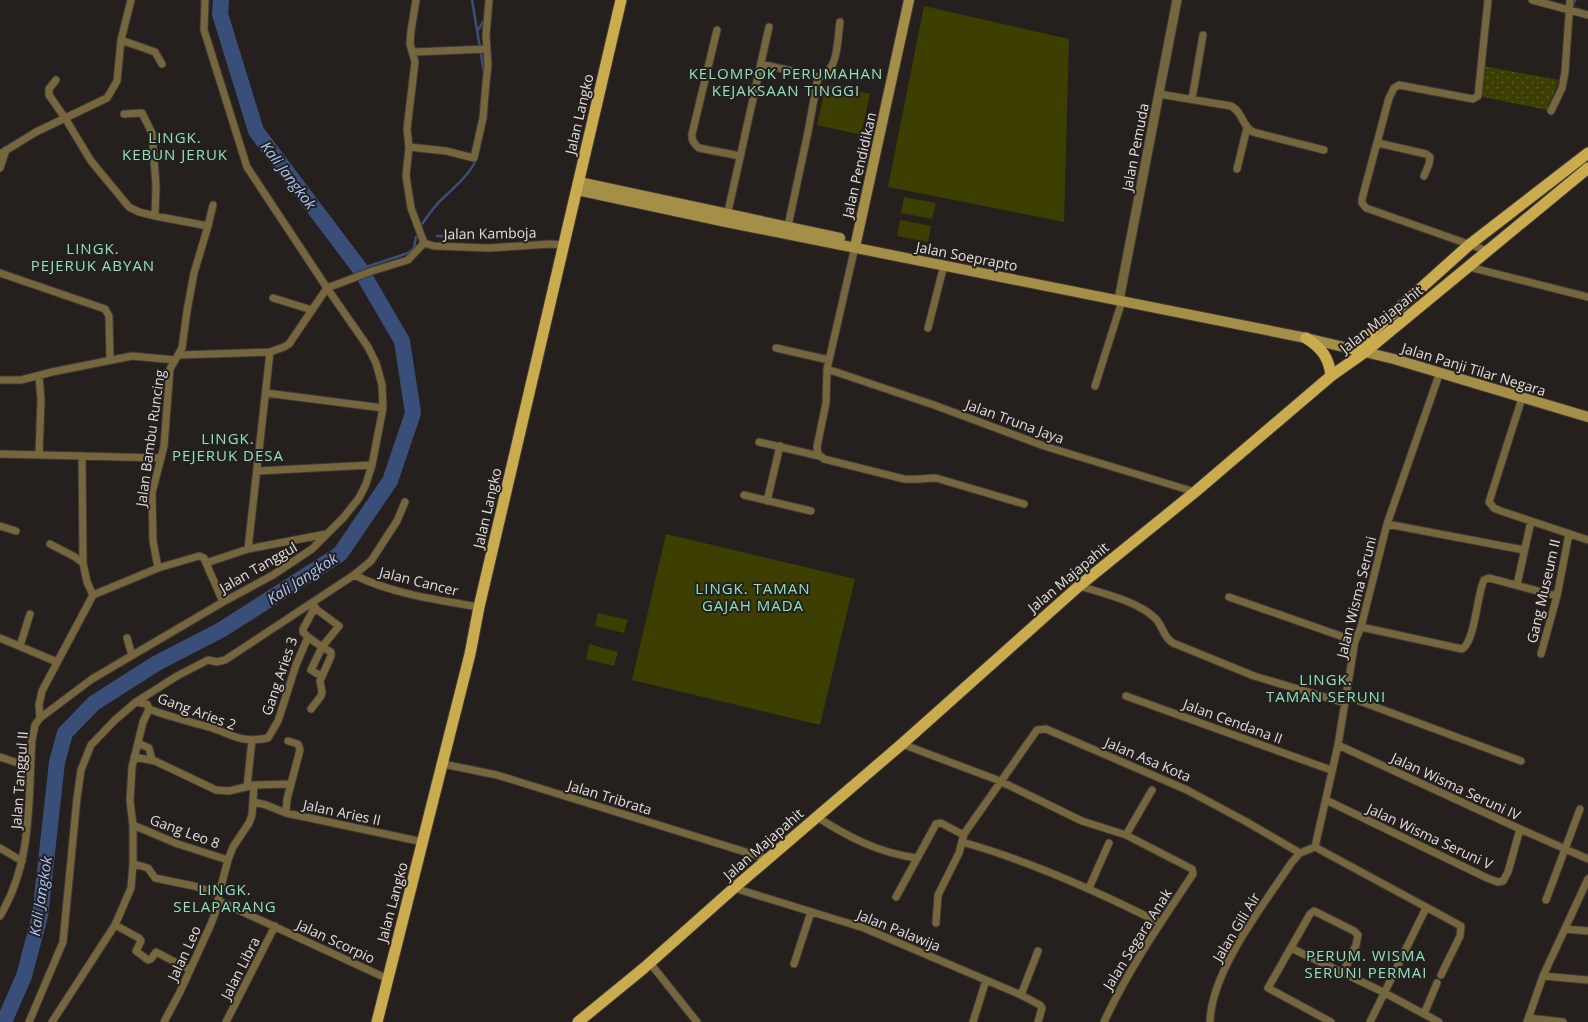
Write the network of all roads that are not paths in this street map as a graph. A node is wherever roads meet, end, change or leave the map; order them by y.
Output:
1 (131, 0) edge
2 (205, 0) edge
3 (416, 0) edge
4 (489, 0) edge
5 (621, 0) edge
6 (910, 0) edge
7 (1178, 0) edge
8 (1488, 0) edge
9 (1532, 0) edge
10 (1570, 0) edge
11 (1570, 10) junction
12 (1588, 15) edge
13 (840, 22) dead end
14 (769, 27) dead end
15 (717, 30) dead end
16 (1203, 35) dead end
17 (120, 40) junction
18 (482, 49) junction
19 (414, 52) junction
20 (162, 64) dead end
21 (761, 64) junction
22 (818, 77) junction
23 (56, 80) dead end
24 (1159, 94) junction
25 (1192, 99) junction
26 (1551, 111) dead end
27 (124, 114) dead end
28 (65, 118) junction
29 (1247, 128) junction
30 (1378, 143) junction
31 (409, 147) junction
32 (1324, 150) dead end
33 (3, 152) edge
34 (1588, 153) edge
35 (740, 156) junction
36 (0, 168) edge
37 (1588, 168) edge
38 (1237, 169) dead end
39 (1424, 176) dead end
40 (578, 186) junction
41 (213, 205) dead end
42 (155, 216) junction
43 (727, 217) junction
44 (208, 226) junction
45 (788, 226) junction
46 (424, 243) junction
47 (855, 244) junction
48 (565, 245) junction
49 (1469, 245) junction
50 (1488, 252) junction
51 (944, 265) junction
52 (1469, 268) junction
53 (0, 273) edge
54 (327, 288) junction
55 (1588, 297) edge
56 (273, 298) dead end
57 (1120, 300) junction
58 (312, 310) junction
59 (928, 328) dead end
60 (1306, 338) junction
61 (776, 348) dead end
62 (1353, 349) junction
63 (270, 352) junction
64 (1365, 352) junction
65 (177, 357) junction
66 (110, 359) junction
67 (829, 360) junction
68 (827, 369) junction
69 (1440, 372) junction
70 (39, 376) junction
71 (1331, 376) junction
72 (0, 380) edge
73 (1095, 386) dead end
74 (266, 393) junction
75 (1522, 398) junction
76 (383, 408) junction
77 (1588, 417) edge
78 (759, 442) dead end
79 (780, 446) junction
80 (0, 454) edge
81 (39, 455) junction
82 (82, 456) junction
83 (819, 456) junction
84 (161, 458) junction
85 (372, 465) junction
86 (257, 471) junction
87 (1195, 492) junction
88 (744, 495) dead end
89 (767, 501) junction
90 (406, 502) dead end
91 (1024, 504) dead end
92 (811, 511) dead end
93 (1530, 521) junction
94 (1387, 524) junction
95 (0, 526) edge
96 (16, 531) dead end
97 (326, 534) junction
98 (1569, 534) junction
99 (1588, 540) edge
100 (50, 544) dead end
101 (248, 549) junction
102 (1524, 550) junction
103 (83, 563) junction
104 (206, 563) junction
105 (158, 568) junction
106 (354, 575) junction
107 (1517, 585) junction
108 (1079, 586) junction
109 (93, 595) junction
110 (1557, 596) junction
111 (1229, 597) dead end
112 (223, 602) junction
113 (312, 606) junction
114 (479, 607) junction
115 (30, 614) dead end
116 (1361, 626) junction
117 (308, 637) junction
118 (0, 638) edge
119 (127, 638) dead end
120 (1356, 642) junction
121 (20, 646) junction
122 (322, 647) junction
123 (1541, 654) dead end
124 (132, 655) junction
125 (57, 662) junction
126 (321, 676) junction
127 (1126, 696) dead end
128 (1345, 700) junction
129 (143, 704) junction
130 (311, 709) dead end
131 (40, 718) junction
132 (252, 740) junction
133 (288, 741) dead end
134 (138, 744) junction
135 (902, 744) junction
136 (1338, 745) junction
137 (0, 757) edge
138 (134, 757) junction
139 (152, 760) junction
140 (1521, 761) dead end
141 (443, 764) junction
142 (30, 767) junction
143 (1331, 770) junction
144 (1000, 781) junction
145 (291, 784) junction
146 (251, 786) junction
147 (1152, 790) dead end
148 (1326, 800) junction
149 (254, 802) junction
150 (1580, 808) dead end
151 (286, 813) junction
152 (817, 817) junction
153 (133, 826) junction
154 (1520, 829) junction
155 (1126, 835) junction
156 (962, 836) junction
157 (423, 842) junction
158 (1109, 843) dead end
159 (1315, 846) junction
160 (0, 848) edge
161 (1564, 849) junction
162 (1300, 853) junction
163 (916, 858) junction
164 (768, 859) junction
165 (1588, 859) edge
166 (228, 860) junction
167 (22, 862) junction
168 (134, 864) dead end
169 (1588, 880) edge
170 (734, 888) junction
171 (1090, 888) junction
172 (1585, 893) edge
173 (219, 897) junction
174 (896, 897) dead end
175 (1546, 900) dead end
176 (1426, 908) junction
177 (811, 912) junction
178 (0, 916) edge
179 (936, 923) dead end
180 (1160, 923) junction
181 (115, 925) junction
182 (276, 926) junction
183 (1565, 929) junction
184 (1588, 931) edge
185 (1291, 948) junction
186 (1038, 951) dead end
187 (650, 963) junction
188 (794, 964) dead end
189 (190, 970) junction
190 (1343, 973) junction
191 (1441, 975) dead end
192 (1543, 976) junction
193 (388, 979) junction
194 (986, 980) junction
195 (1588, 980) edge
196 (1437, 983) dead end
197 (1385, 993) junction
198 (1021, 995) junction
199 (1424, 1014) junction
200 (1528, 1020) edge
201 (29, 1022) edge
202 (52, 1022) edge
203 (164, 1022) edge
204 (226, 1022) edge
205 (377, 1022) edge
206 (579, 1022) edge
207 (697, 1022) edge
208 (973, 1022) edge
209 (1038, 1022) edge
210 (1104, 1022) edge
211 (1210, 1022) edge
212 (1331, 1022) edge
213 (1370, 1022) edge
214 (1439, 1022) edge
215 (1563, 1022) edge

1 - 17 street
2 - 54 street, Jalan Tanggul
3 - 19 street, Jalan Kamboja
4 - 18 street
5 - 40 main road, Jalan Langko
6 - 47 main road, Jalan Pendidikan
7 - 24 street, Jalan Pemuda
8 - 30 street
9 - 11 street
10 - 11 street
11 - 12 street
11 - 26 street
13 - 22 street
14 - 21 street
15 - 35 street
16 - 25 street
17 - 20 street
17 - 28 street
18 - 19 street
18 - 31 street
19 - 31 street, Jalan Kamboja
21 - 22 street
21 - 35 street
22 - 45 street
23 - 28 street
24 - 25 street
24 - 57 street, Jalan Pemuda
25 - 29 street
27 - 42 street
28 - 33 street
28 - 42 street
29 - 32 street
29 - 38 street
30 - 39 street
30 - 49 street
31 - 46 street, Jalan Kamboja
33 - 36 street
34 - 49 main road, Jalan Majapahit
35 - 43 street
37 - 50 main road, Jalan Majapahit
40 - 43 main road, Jalan Soeprapto
40 - 48 main road, Jalan Langko
41 - 44 street, Jalan Bambu Runcing
42 - 44 street
43 - 45 main road, Jalan Soeprapto
43 - 47 main road, Jalan Soeprapto
44 - 65 street, Jalan Bambu Runcing
45 - 47 main road, Jalan Soeprapto
46 - 48 street, Jalan Kamboja
46 - 54 street
47 - 51 main road, Jalan Soeprapto
47 - 67 street
48 - 114 main road, Jalan Langko
49 - 50 street
49 - 62 main road, Jalan Majapahit
50 - 52 main road, Jalan Majapahit
51 - 57 main road, Jalan Soeprapto
51 - 59 street
52 - 55 street
52 - 64 main road, Jalan Majapahit
53 - 66 street
54 - 58 street
54 - 76 street, Jalan Tanggul
56 - 58 street
57 - 60 main road, Jalan Soeprapto
57 - 73 street
58 - 63 street
60 - 62 main road, Jalan Soeprapto
60 - 71 main road
61 - 67 street
62 - 64 main road, Jalan Panji Tilar Negara
63 - 65 street
63 - 74 street
64 - 69 main road, Jalan Panji Tilar Negara
64 - 71 main road, Jalan Majapahit
65 - 66 street
65 - 84 street, Jalan Bambu Runcing
66 - 70 street
67 - 68 street
68 - 83 street
68 - 87 street, Jalan Truna Jaya
69 - 75 main road, Jalan Panji Tilar Negara
69 - 94 street, Jalan Wisma Seruni
70 - 72 street
70 - 81 street
71 - 87 main road, Jalan Majapahit
74 - 76 street
74 - 86 street
75 - 77 main road, Jalan Panji Tilar Negara
75 - 93 street
76 - 85 street, Jalan Tanggul
78 - 79 street
79 - 83 street
79 - 89 street
80 - 81 street
81 - 82 street
82 - 84 street
82 - 103 street
83 - 91 street
84 - 105 street, Jalan Bambu Runcing
85 - 86 street
85 - 97 street, Jalan Tanggul
86 - 101 street
87 - 108 main road, Jalan Majapahit
88 - 89 street
89 - 92 street
90 - 106 street
93 - 98 street
93 - 102 street
94 - 102 street
94 - 116 street, Jalan Wisma Seruni
95 - 96 street
97 - 101 street
97 - 112 street, Jalan Tanggul
98 - 99 street
98 - 110 street, Gang Museum II
100 - 103 street
101 - 104 street
102 - 107 street
103 - 109 street
104 - 105 street
104 - 112 street
105 - 109 street
106 - 113 street
106 - 114 street, Jalan Cancer
107 - 110 street
107 - 116 street
108 - 128 street
108 - 135 main road, Jalan Majapahit
109 - 125 street, Jalan Tanggul II
110 - 123 street, Gang Museum II
111 - 120 street
112 - 124 street, Jalan Tanggul
113 - 117 street, Gang Aries 3
113 - 122 street
113 - 129 street
114 - 141 main road, Jalan Langko
115 - 121 street
116 - 120 street, Jalan Wisma Seruni
117 - 122 street
117 - 132 street, Gang Aries 3
118 - 121 street
119 - 124 street
120 - 128 street, Jalan Wisma Seruni
121 - 125 street
122 - 126 street
122 - 126 street
124 - 131 street, Jalan Tanggul
125 - 131 street, Jalan Tanggul II
126 - 130 street
127 - 143 street, Jalan Cendana II
128 - 136 street, Jalan Wisma Seruni
128 - 140 street
129 - 132 street, Gang Aries 2
129 - 134 street
129 - 201 street
131 - 142 street, Jalan Tanggul II
132 - 146 street, Jalan Leo
133 - 145 street, Jalan Aries II
134 - 138 street
134 - 139 street
135 - 144 street
135 - 152 main road, Jalan Majapahit
136 - 143 street, Jalan Wisma Seruni
136 - 154 street, Jalan Wisma Seruni IV
137 - 142 street
138 - 139 street
138 - 153 street
139 - 146 street
141 - 157 main road, Jalan Langko
141 - 164 street, Jalan Tribrata
142 - 167 street, Jalan Tanggul II
143 - 148 street, Jalan Wisma Seruni
144 - 155 street
144 - 156 street, Jalan Asa Kota
144 - 162 street, Jalan Asa Kota
145 - 146 street
145 - 151 street, Jalan Aries II
146 - 149 street, Jalan Leo
147 - 155 street
148 - 154 street, Jalan Wisma Seruni V
148 - 159 street, Jalan Wisma Seruni
149 - 151 street
149 - 166 street, Jalan Leo
150 - 161 street
151 - 157 street, Jalan Aries II
152 - 163 street
152 - 164 main road, Jalan Majapahit
153 - 166 street, Gang Leo 8
153 - 181 street
154 - 161 street, Jalan Wisma Seruni IV
155 - 180 street, Jalan Segara Anak
156 - 163 street
156 - 171 street
156 - 179 street, Jalan Asa Kota
157 - 193 main road, Jalan Langko
158 - 171 street
159 - 162 street
159 - 176 street
160 - 167 street
161 - 165 street, Jalan Wisma Seruni IV
161 - 175 street
162 - 211 street, Jalan Gili Air
163 - 174 street
164 - 170 main road, Jalan Majapahit
166 - 173 street, Jalan Leo
167 - 178 street, Jalan Tanggul II
168 - 173 street, Jalan Scorpio
169 - 172 street
170 - 177 street, Jalan Palawija
170 - 187 main road, Jalan Majapahit
171 - 180 street
172 - 183 street
173 - 182 street, Jalan Scorpio
173 - 189 street, Jalan Leo
176 - 191 street
176 - 197 street
177 - 188 street
177 - 194 street, Jalan Palawija
180 - 210 street, Jalan Segara Anak
181 - 189 street
181 - 202 street
182 - 193 street, Jalan Scorpio
182 - 204 street, Jalan Libra
183 - 184 street
183 - 192 street
185 - 190 street
185 - 190 street
185 - 212 street
186 - 198 street
187 - 206 main road, Jalan Majapahit
187 - 207 street
189 - 203 street, Jalan Leo
190 - 197 street
192 - 195 street
192 - 200 street
193 - 205 main road, Jalan Langko
194 - 198 street, Jalan Palawija
194 - 208 street
196 - 199 street
197 - 199 street
197 - 213 street
198 - 209 street, Jalan Palawija
199 - 214 street
200 - 215 street

